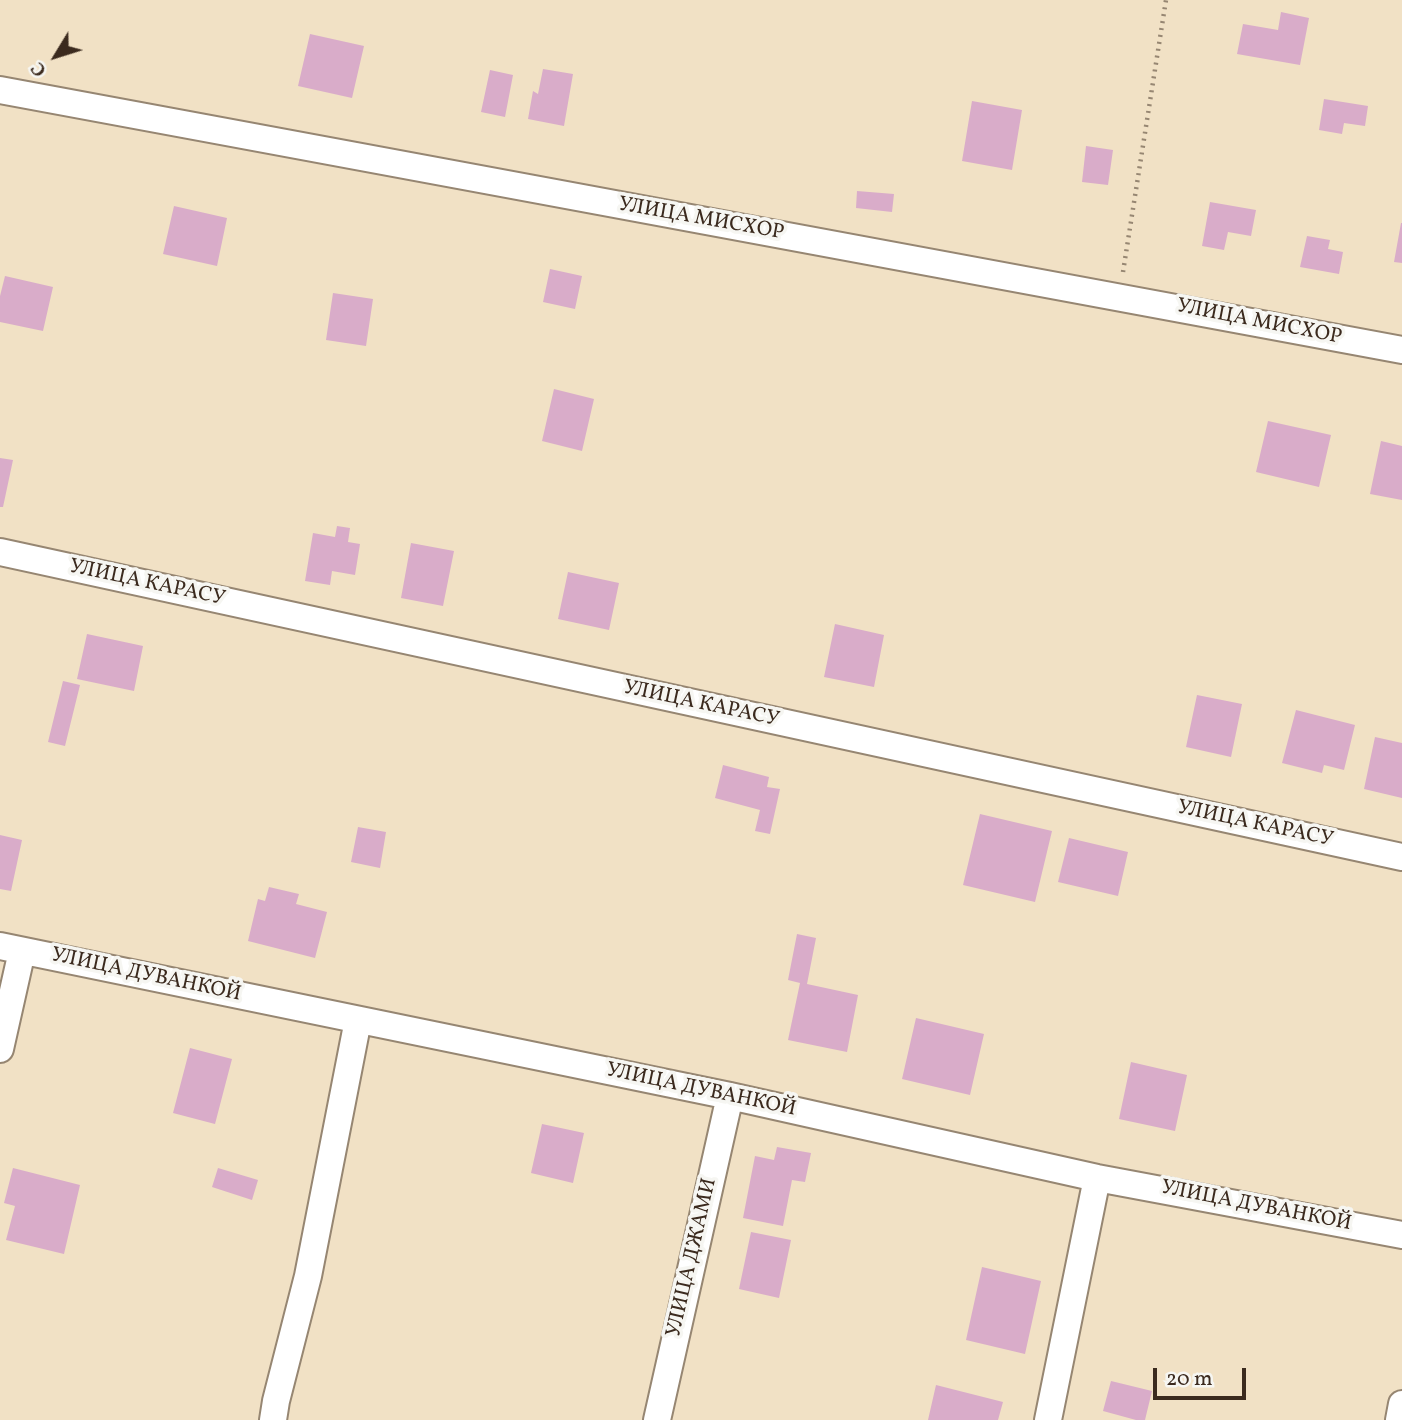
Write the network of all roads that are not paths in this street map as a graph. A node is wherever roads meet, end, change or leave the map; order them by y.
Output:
1 (0, 90) edge
2 (1402, 350) edge
3 (0, 552) edge
4 (1402, 858) edge
5 (11, 949) edge
6 (358, 1020) junction
7 (0, 1049) edge
8 (730, 1096) junction
9 (1097, 1178) junction
10 (1402, 1235) edge
11 (1402, 1405) edge
12 (272, 1420) edge
13 (657, 1420) edge
14 (1048, 1420) edge
15 (1399, 1420) edge

1 - 2 street, УЛИЦА МИСХОР
3 - 4 street, УЛИЦА КАРАСУ
5 - 6 street, УЛИЦА ДУВАНКОЙ
5 - 7 street
6 - 8 street, УЛИЦА ДУВАНКОЙ
6 - 12 street
8 - 9 street, УЛИЦА ДУВАНКОЙ
8 - 13 street, УЛИЦА ДЖАМИ
9 - 10 street, УЛИЦА ДУВАНКОЙ
9 - 14 street
11 - 15 street

